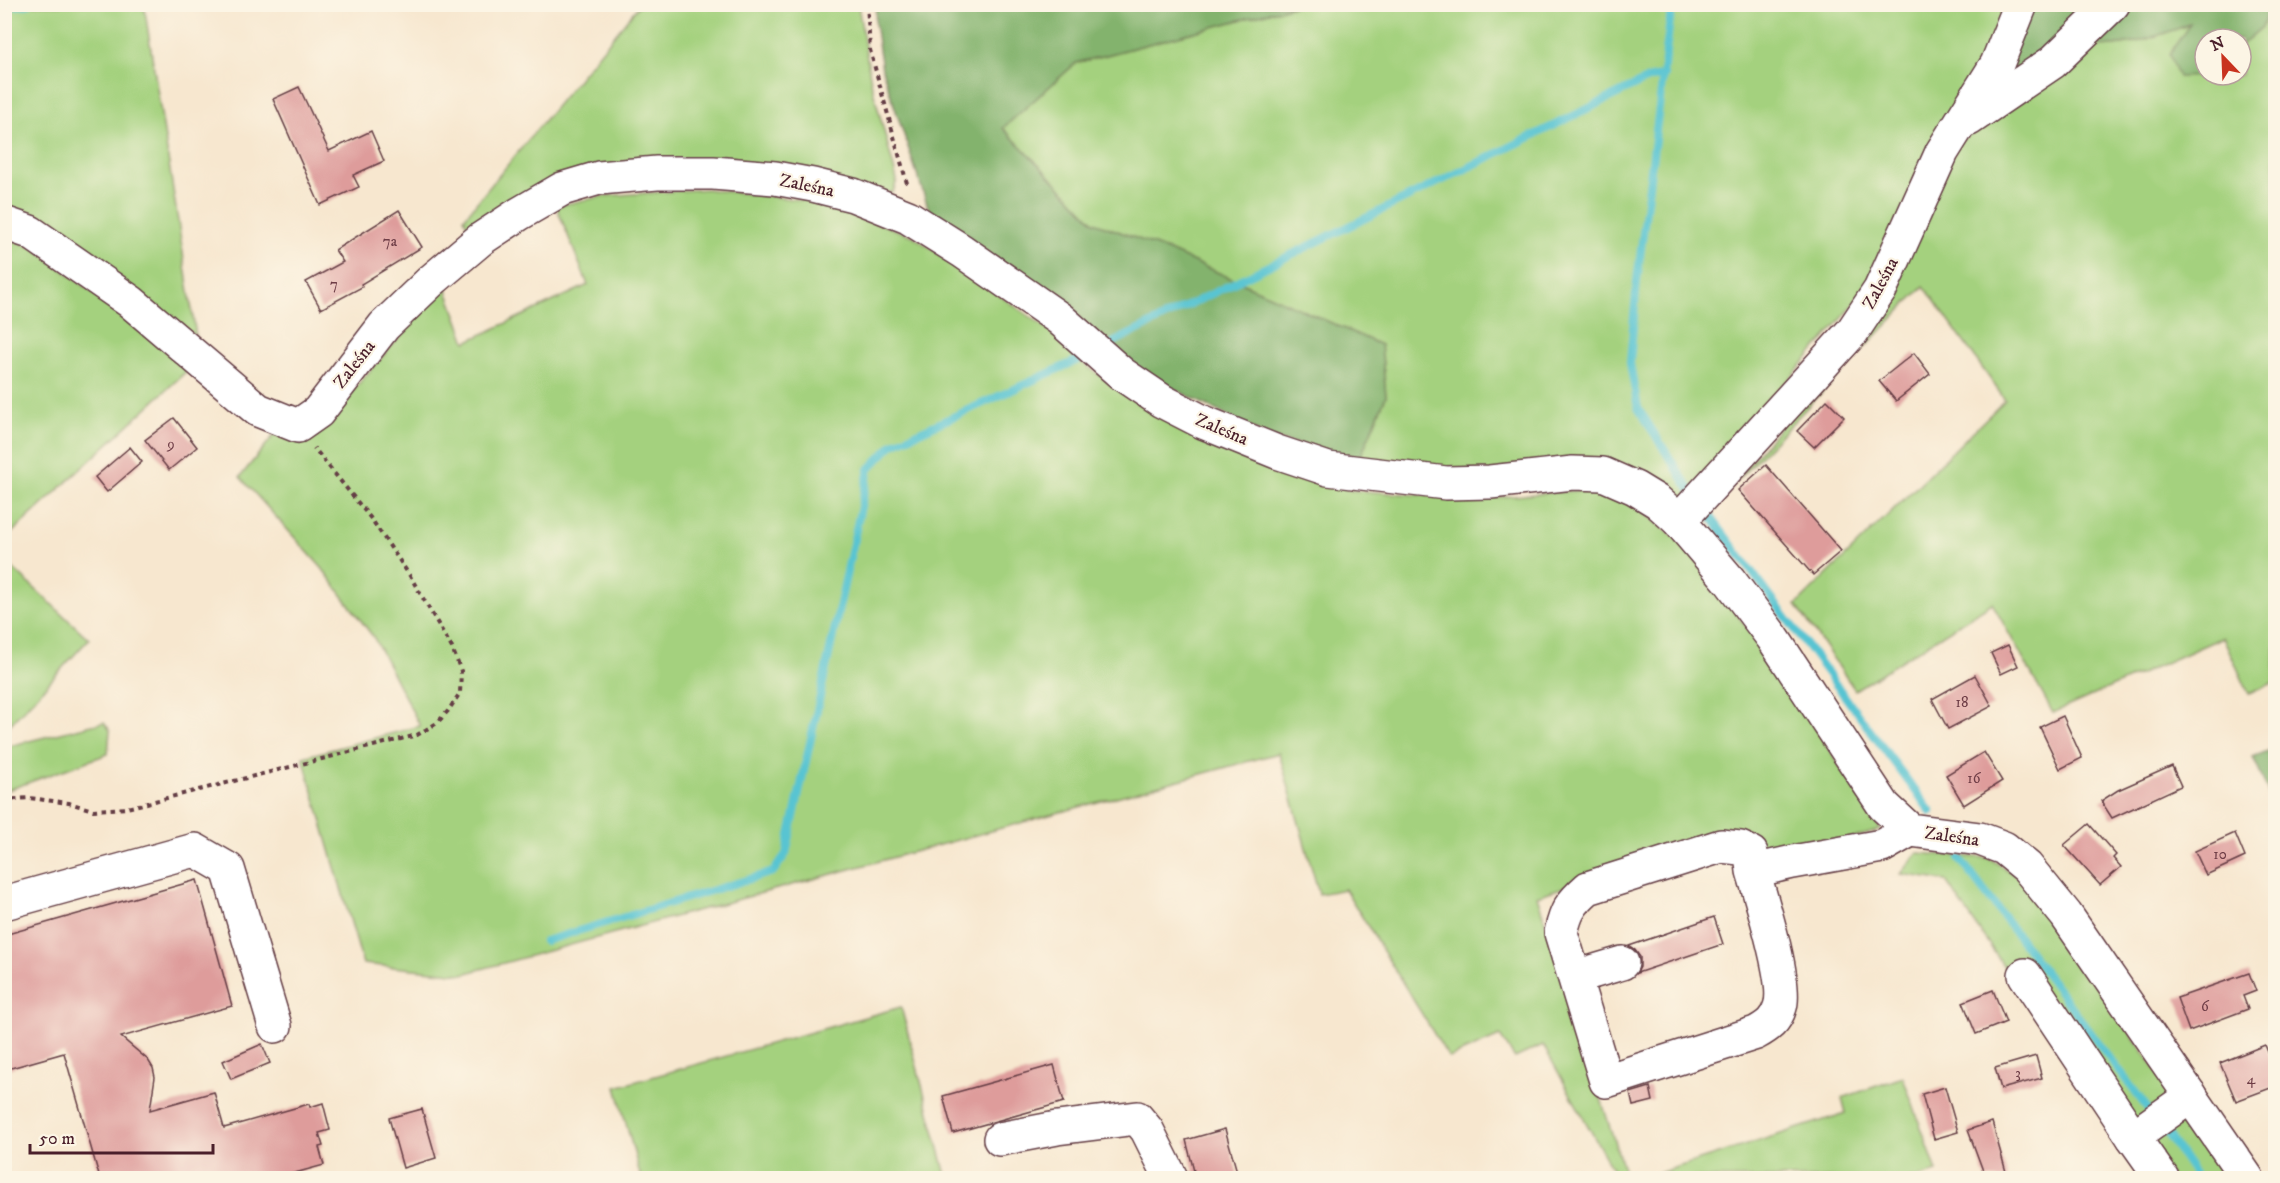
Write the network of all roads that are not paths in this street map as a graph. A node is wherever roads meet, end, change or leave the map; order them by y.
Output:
1 (2021, 4) edge
2 (2113, 4) edge
3 (1962, 120) junction
4 (4, 223) edge
5 (1679, 521) junction
6 (1910, 830) junction
7 (1754, 871) junction
8 (4, 903) edge
9 (1622, 963) dead end
10 (2025, 975) dead end
11 (1575, 977) junction
12 (275, 1026) dead end
13 (2191, 1096) junction
14 (2133, 1137) junction
15 (1000, 1139) dead end
16 (1171, 1179) edge
17 (2162, 1179) edge
18 (2247, 1179) edge

1 - 3 street, Zaleśna
2 - 3 street
3 - 5 street, Zaleśna
4 - 5 street, Zaleśna
5 - 6 street, Zaleśna
6 - 7 street
6 - 13 street, Zaleśna
7 - 11 street
7 - 11 street
8 - 12 street
9 - 11 street
10 - 14 street
13 - 14 street
13 - 18 street, Zaleśna
14 - 17 street
15 - 16 street

